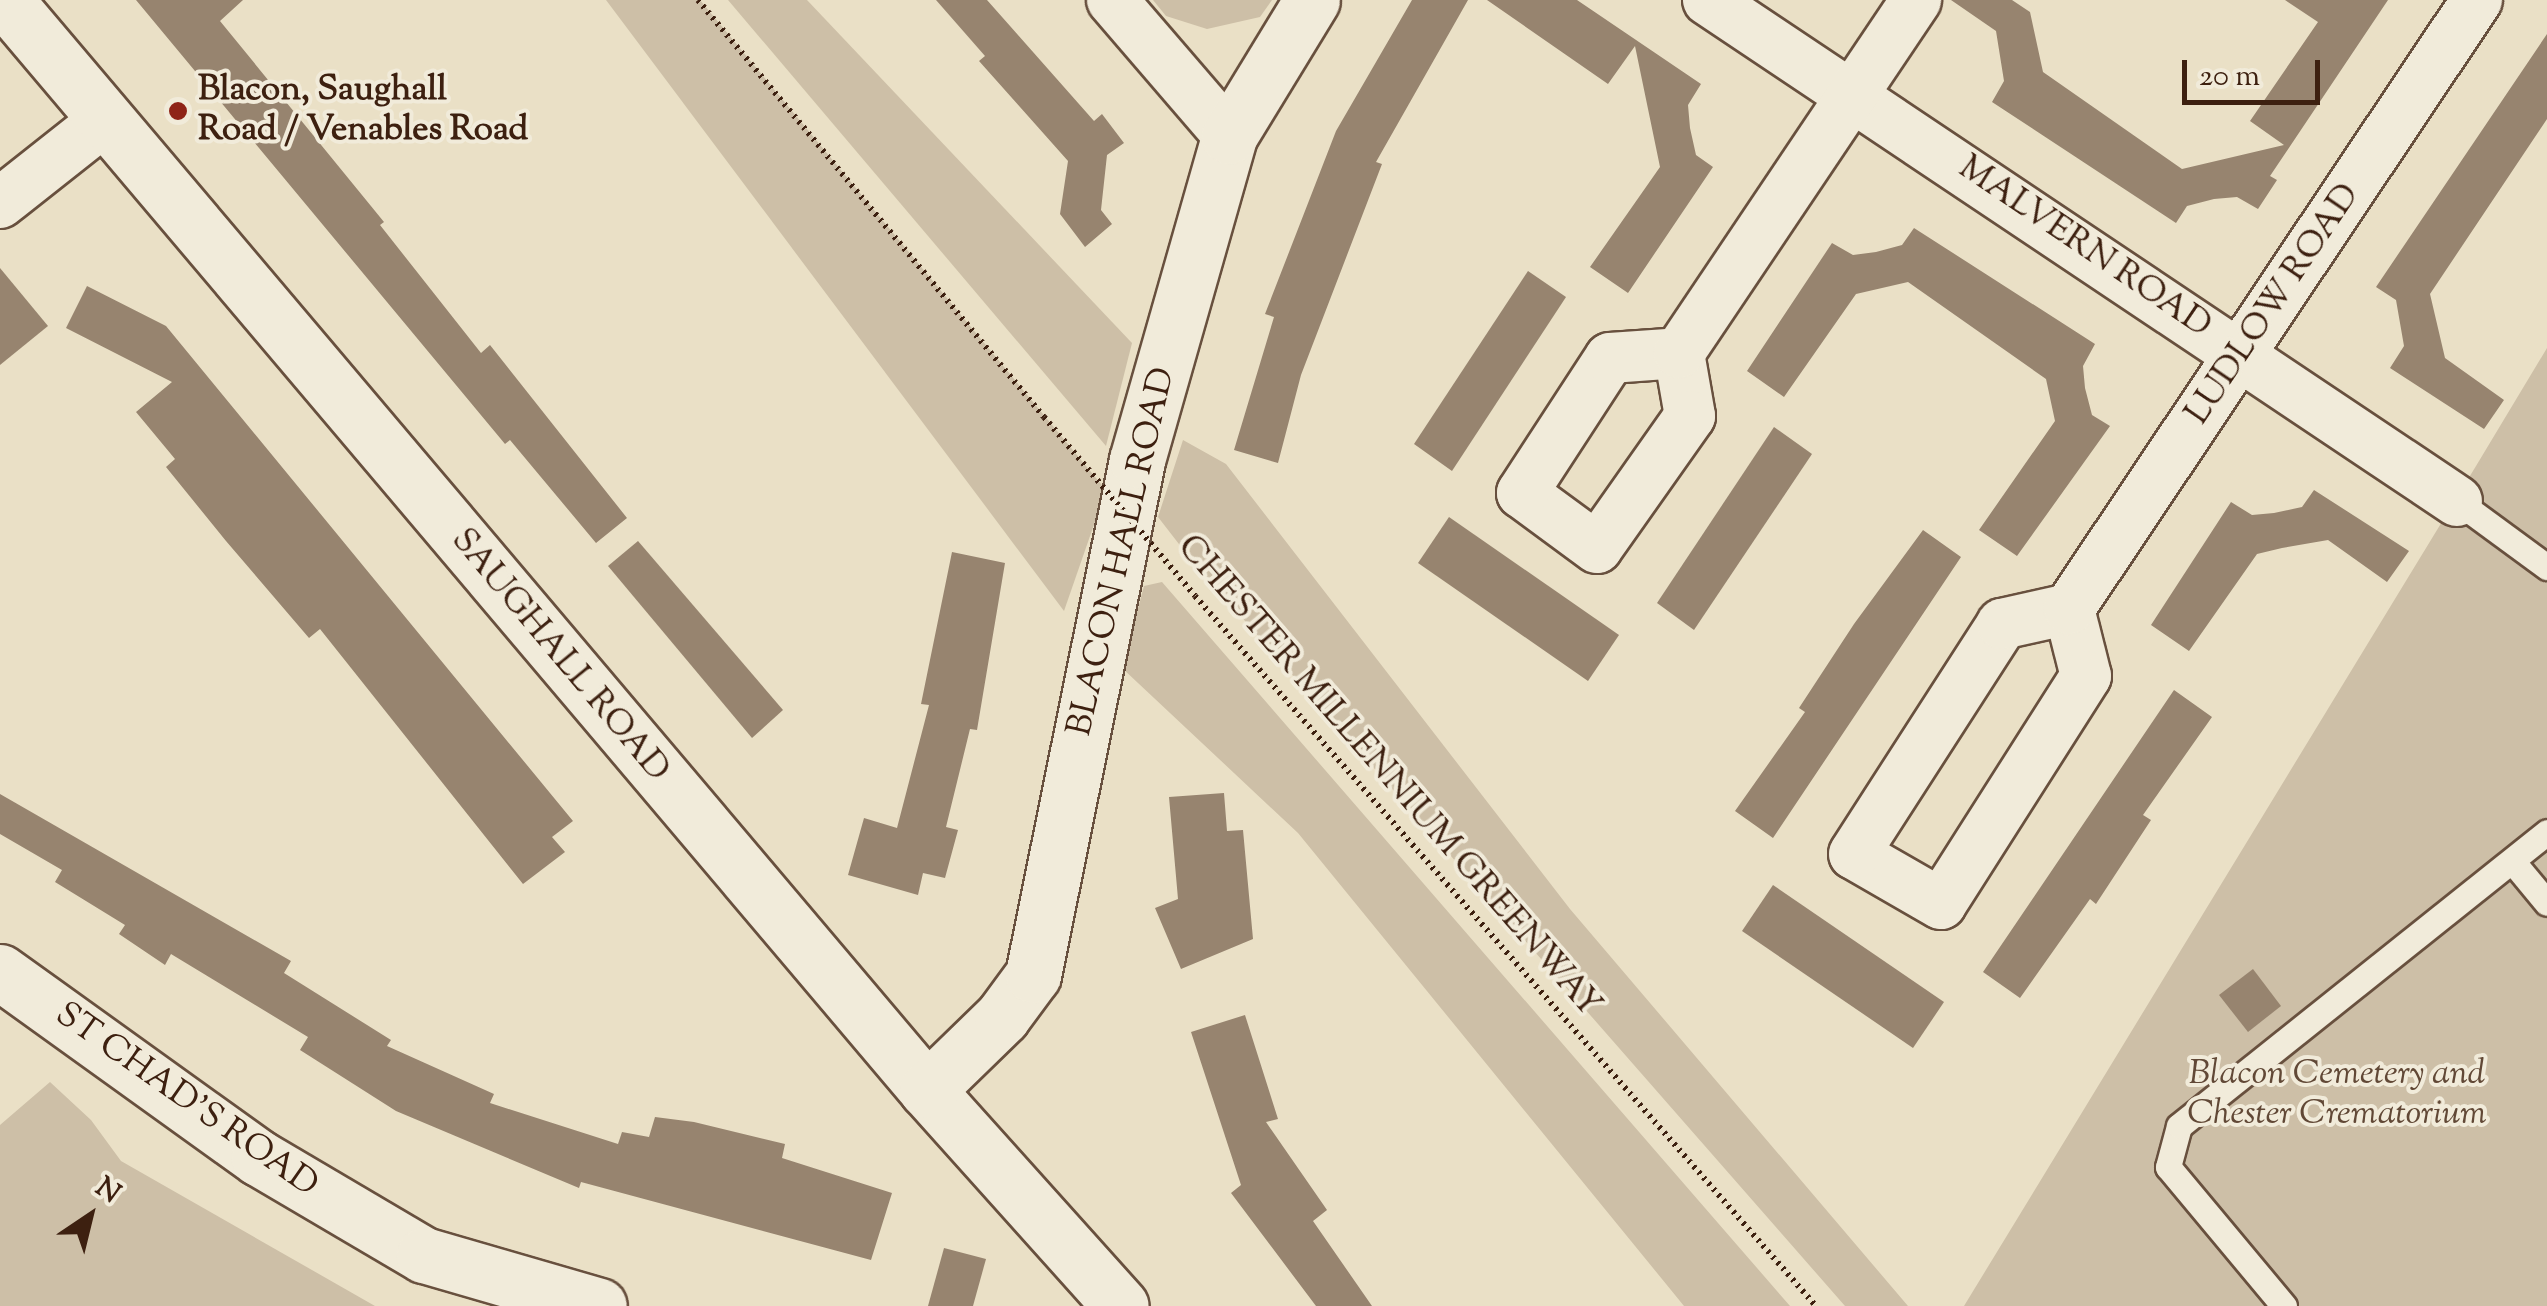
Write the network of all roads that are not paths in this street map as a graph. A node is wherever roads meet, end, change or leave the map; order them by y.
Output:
1 (4, 0) edge
2 (1112, 0) edge
3 (1312, 0) edge
4 (1708, 0) edge
5 (1916, 0) edge
6 (2477, 0) edge
7 (1854, 92) junction
8 (104, 120) junction
9 (1229, 136) junction
10 (0, 202) edge
11 (1679, 353) dead end
12 (2242, 355) junction
13 (2458, 501) joint
14 (2547, 567) edge
15 (2069, 609) junction
16 (2547, 832) edge
17 (2513, 862) junction
18 (2547, 904) edge
19 (0, 972) edge
20 (927, 1090) junction
21 (599, 1306) edge
22 (1121, 1306) edge
23 (2284, 1306) edge

1 - 8 street, SAUGHALL ROAD
2 - 9 street
3 - 9 street, BLACON HALL ROAD
4 - 7 street, MALVERN ROAD
5 - 7 street
6 - 12 street, LUDLOW ROAD
7 - 11 street
7 - 12 street, MALVERN ROAD
8 - 10 street
8 - 20 street, SAUGHALL ROAD
9 - 20 street, BLACON HALL ROAD
12 - 13 street, MALVERN ROAD
12 - 15 street, LUDLOW ROAD
13 - 14 lane
15 - 15 street
16 - 17 lane
17 - 18 lane
17 - 23 lane
19 - 21 street, ST CHAD'S ROAD
20 - 22 street, SAUGHALL ROAD

